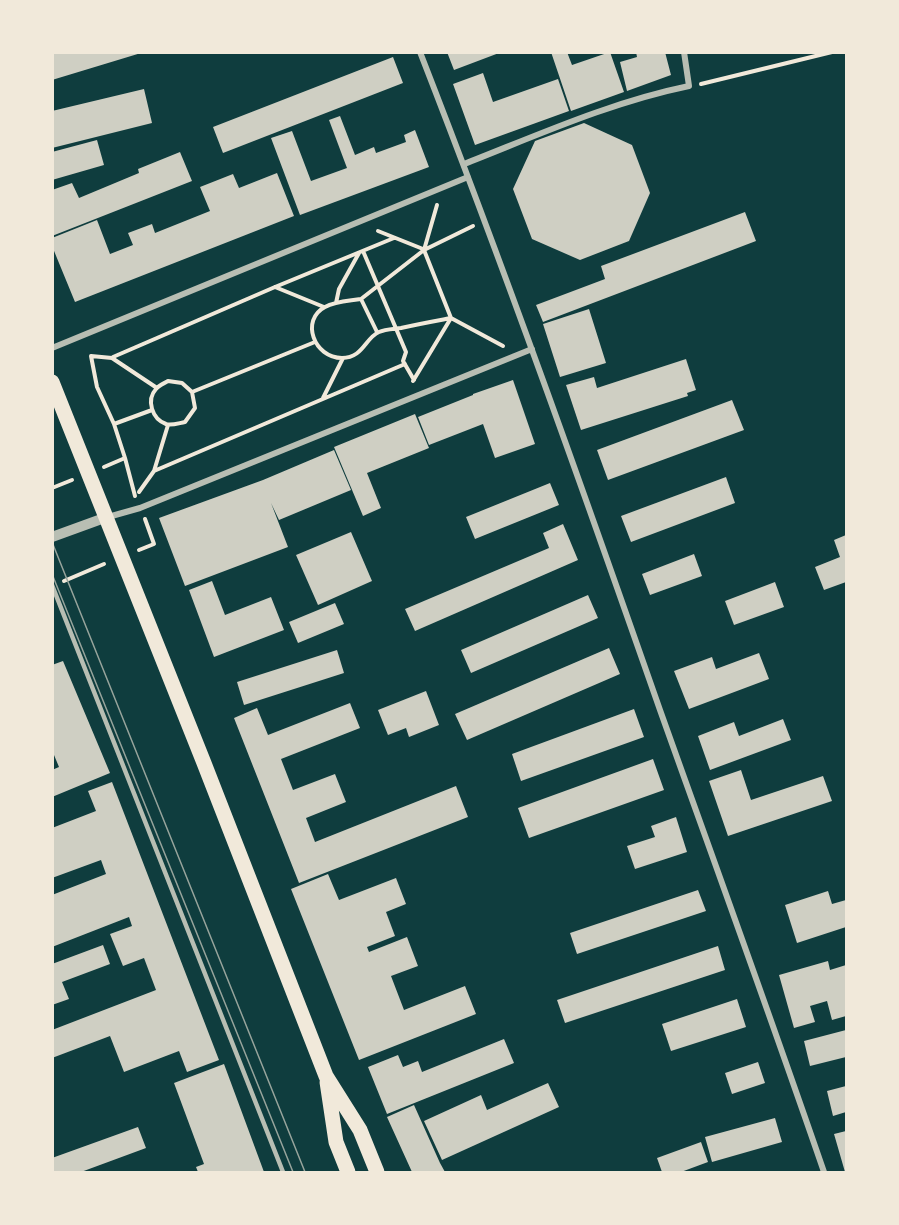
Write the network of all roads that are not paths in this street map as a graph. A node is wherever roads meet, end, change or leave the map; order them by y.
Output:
1 (420, 52) edge
2 (684, 52) edge
3 (464, 164) junction
4 (468, 177) junction
5 (52, 348) edge
6 (532, 349) junction
7 (52, 382) edge
8 (107, 517) junction
9 (52, 537) edge
10 (52, 585) edge
11 (326, 1076) junction
12 (284, 1173) edge
13 (348, 1173) edge
14 (377, 1173) edge
15 (824, 1173) edge

1 - 3 street
2 - 3 street
3 - 4 street
4 - 5 street
4 - 6 street
6 - 8 street
6 - 15 street
7 - 8 main road
8 - 9 street
8 - 11 main road
10 - 12 lane
11 - 13 main road
11 - 14 main road

